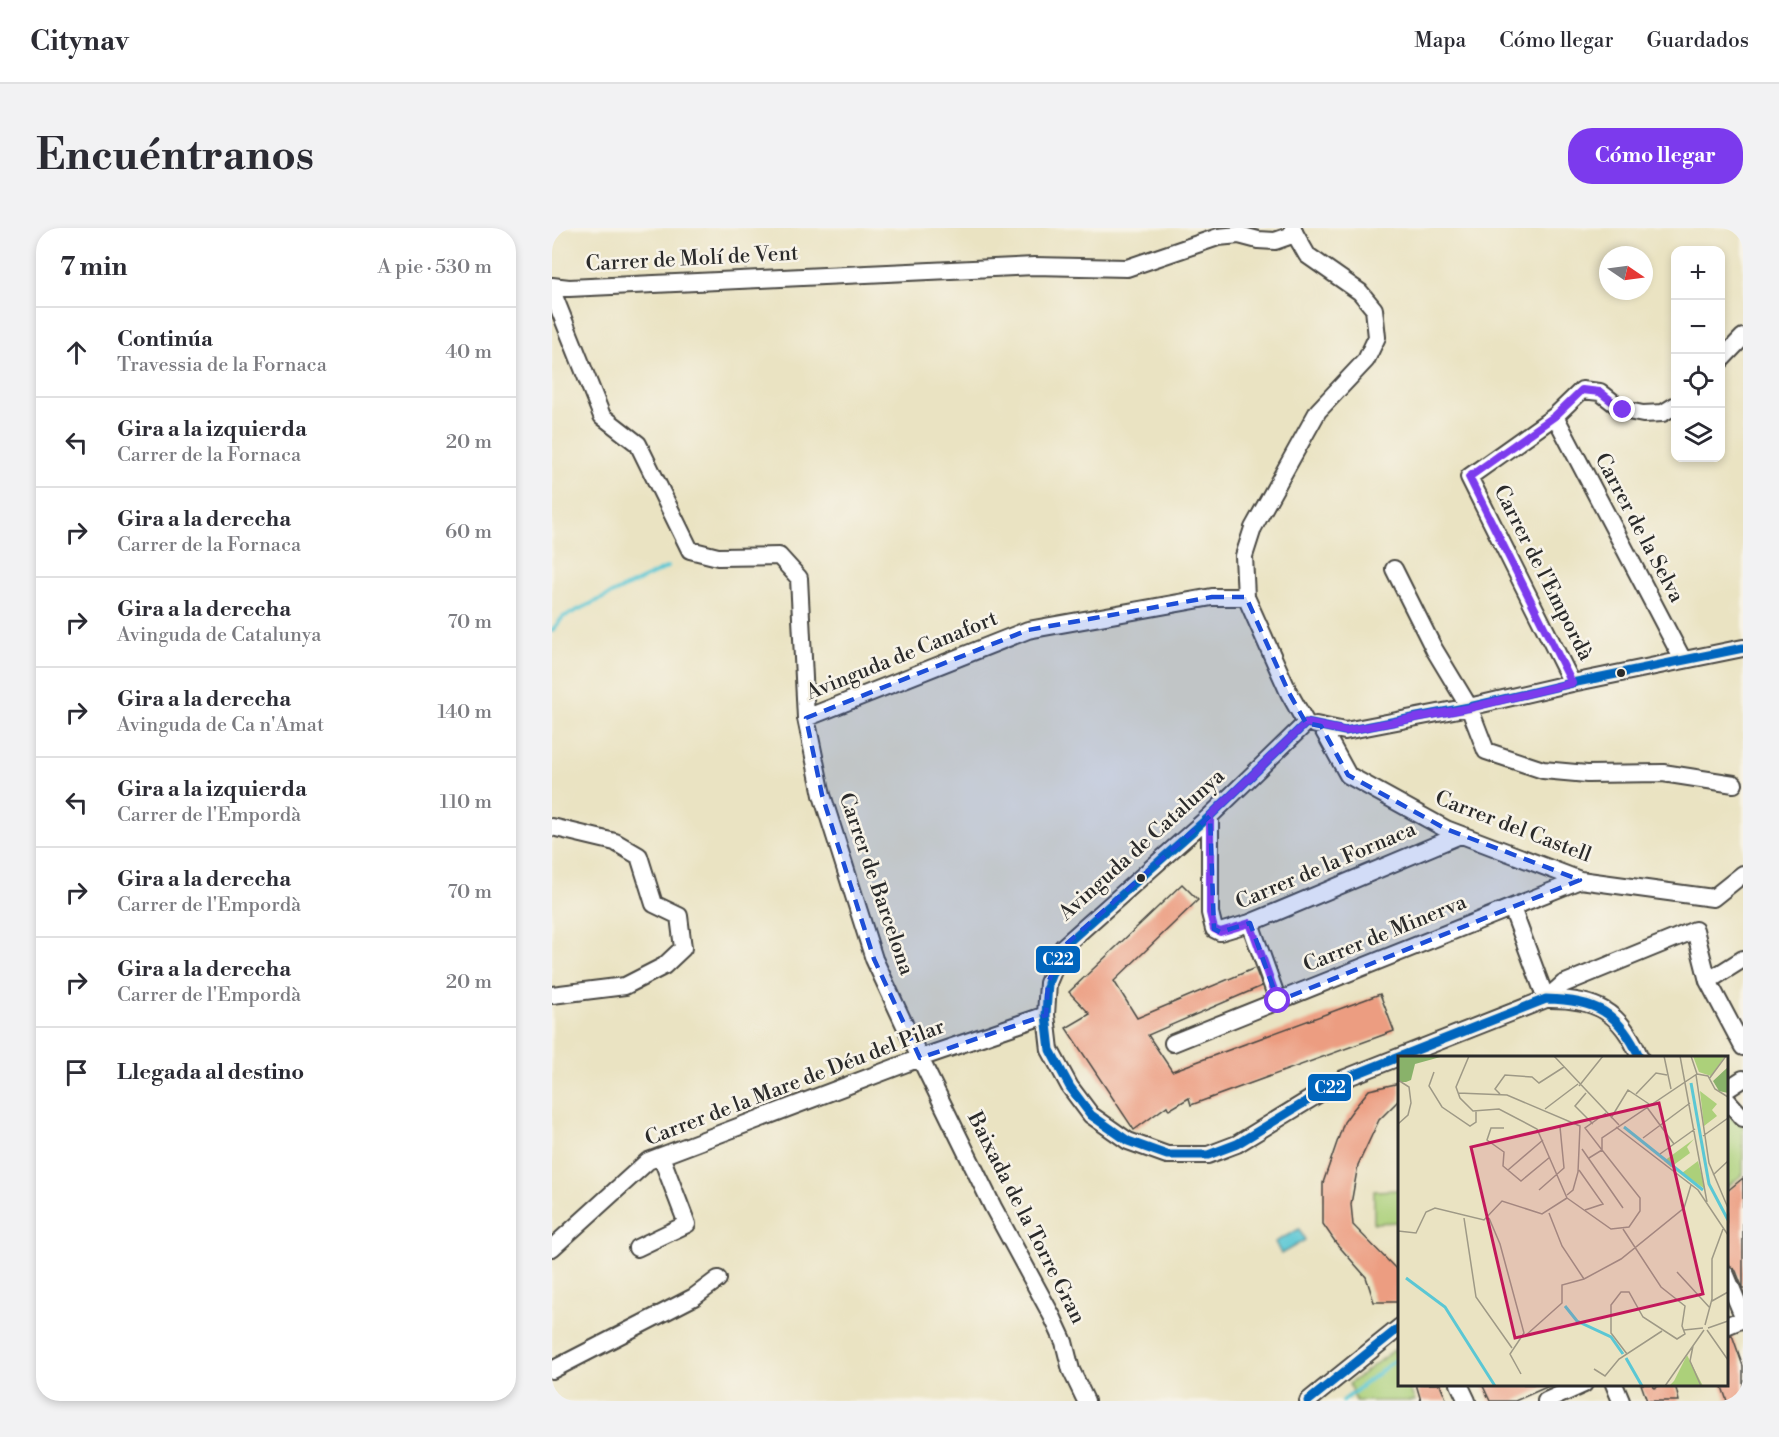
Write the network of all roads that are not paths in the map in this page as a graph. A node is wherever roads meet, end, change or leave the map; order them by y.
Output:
1 (1294, 231) edge
2 (552, 289) edge
3 (1743, 338) edge
4 (1725, 356) edge
5 (1671, 408) edge
6 (1555, 416) junction
7 (1394, 569) dead end
8 (1246, 597) junction
9 (1743, 648) edge
10 (1683, 660) junction
11 (1572, 683) junction
12 (1469, 708) junction
13 (806, 718) junction
14 (1314, 724) junction
15 (1734, 783) dead end
16 (1210, 816) junction
17 (552, 827) edge
18 (1460, 835) junction
19 (1743, 874) edge
20 (1580, 880) junction
21 (1512, 908) junction
22 (1250, 923) junction
23 (1743, 959) edge
24 (1708, 981) junction
25 (552, 995) edge
26 (1546, 999) junction
27 (1278, 1001) junction
28 (1046, 1015) junction
29 (1173, 1043) dead end
30 (1743, 1047) edge
31 (1401, 1056) edge
32 (1639, 1056) edge
33 (1398, 1057) edge
34 (920, 1058) junction
35 (1743, 1079) edge
36 (1728, 1089) edge
37 (1728, 1101) edge
38 (1743, 1118) edge
39 (661, 1156) junction
40 (552, 1248) edge
41 (637, 1248) dead end
42 (718, 1279) dead end
43 (1728, 1280) edge
44 (1743, 1318) edge
45 (1728, 1325) edge
46 (1398, 1329) edge
47 (552, 1370) edge
48 (1460, 1386) edge
49 (1580, 1386) edge
50 (1615, 1386) edge
51 (1086, 1401) edge
52 (1308, 1401) edge
53 (1467, 1401) edge
54 (1546, 1401) edge
55 (1622, 1401) edge

1 - 2 street, Carrer de Molí de Vent
1 - 8 street
2 - 13 street, Avinguda de Canafort
3 - 4 street
5 - 6 street, Carrer de l'Empordà
6 - 10 street, Carrer de la Selva
6 - 11 street, Carrer de l'Empordà
7 - 12 street
8 - 13 street, Avinguda de Canafort
8 - 14 street
9 - 10 street
10 - 11 street
11 - 12 street
12 - 14 street
12 - 15 street
13 - 34 street, Carrer de Barcelona
14 - 16 street, Avinguda de Catalunya
14 - 18 street, Carrer del Castell
16 - 22 street, Carrer de la Fornaca
16 - 28 street, Avinguda de Catalunya
17 - 25 street
18 - 20 street, Carrer del Castell
18 - 22 street, Carrer de la Fornaca
19 - 20 street, Carrer del Castell
20 - 21 street, Carrer de Minerva
21 - 26 street
21 - 27 street, Carrer de Minerva
22 - 27 street
23 - 24 street
24 - 26 street
24 - 30 street
26 - 31 street, Avinguda de Catalunya
26 - 32 street, Avinguda de Catalunya
27 - 29 street, Carrer de Minerva
28 - 33 street, Avinguda de Catalunya
28 - 34 street, Carrer de la Mare de Déu del Pilar
34 - 39 street, Carrer de la Mare de Déu del Pilar
34 - 51 street, Baixada de la Torre Gran
35 - 36 street
37 - 38 street
39 - 40 street, Carrer de la Mare de Déu del Pilar
39 - 41 street
42 - 47 street
43 - 44 street
44 - 45 street
46 - 52 street
48 - 53 street
49 - 54 street
50 - 55 street

